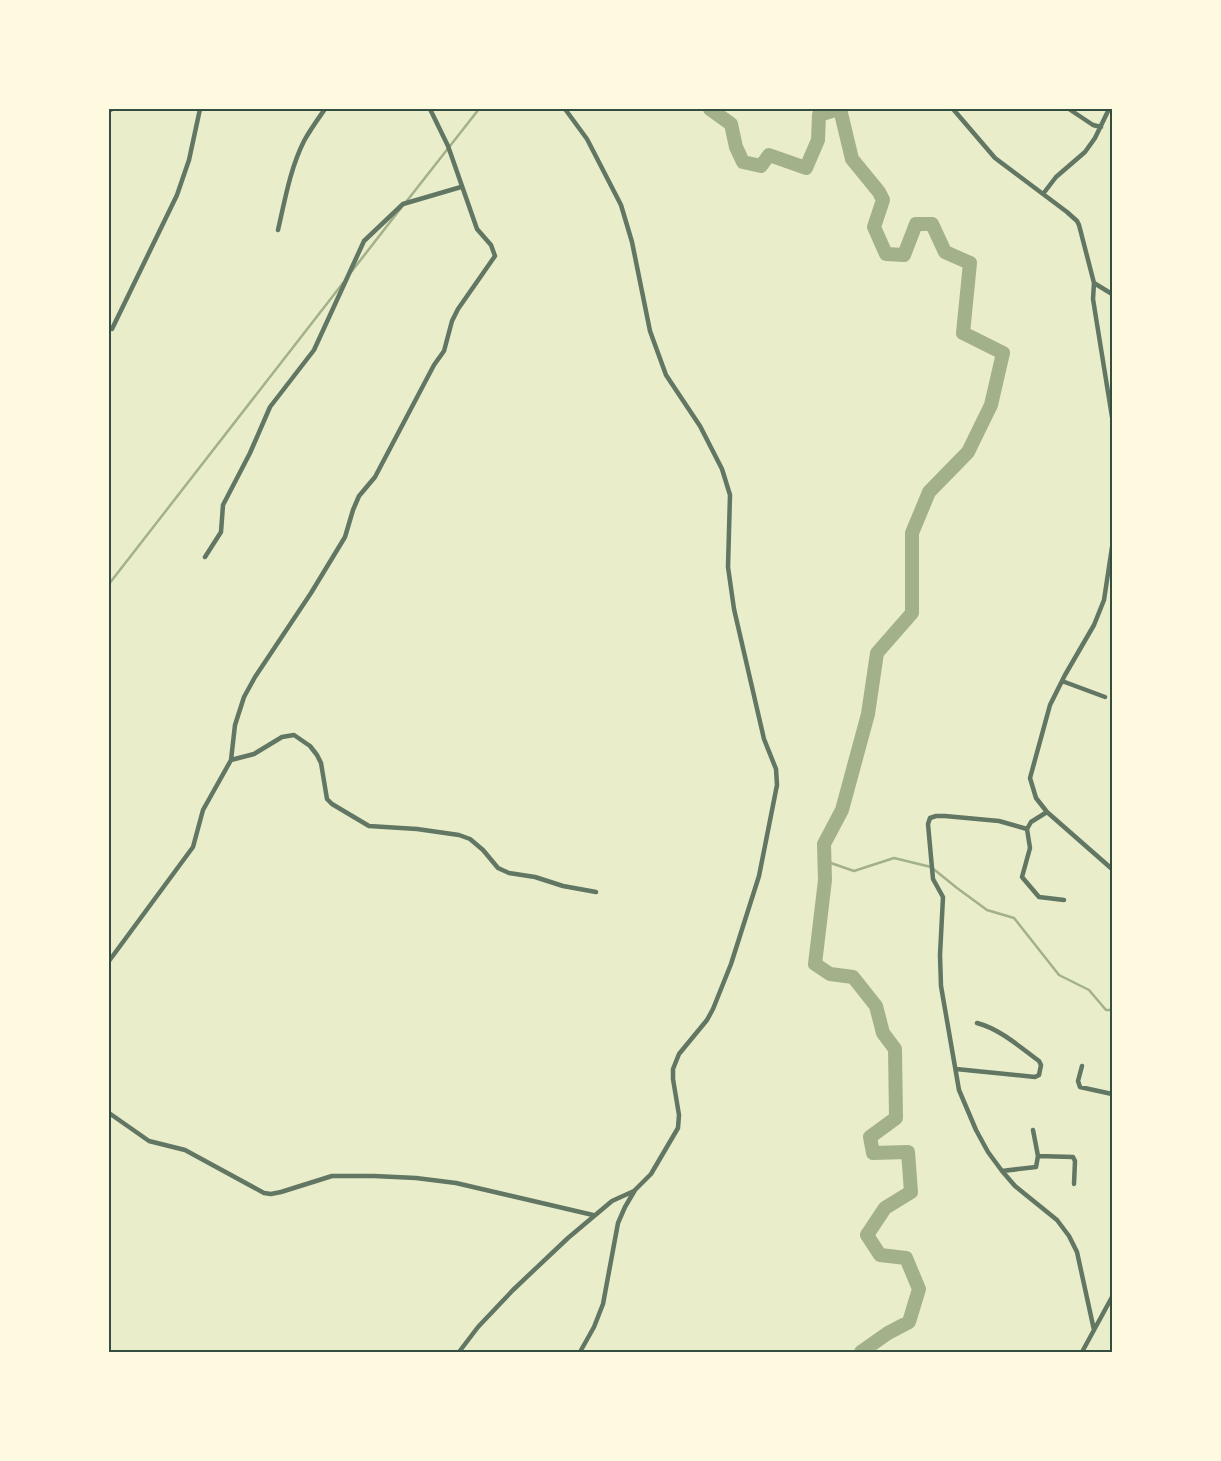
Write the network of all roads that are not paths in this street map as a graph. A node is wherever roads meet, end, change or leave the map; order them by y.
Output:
1 (112, 109) edge
2 (200, 109) edge
3 (325, 109) edge
4 (430, 109) edge
5 (565, 109) edge
6 (953, 109) edge
7 (1069, 109) edge
8 (1109, 109) edge
9 (109, 111) edge
10 (1101, 127) junction
11 (461, 187) junction
12 (1043, 194) junction
13 (278, 230) dead end
14 (1094, 282) junction
15 (1112, 294) edge
16 (112, 329) dead end
17 (1112, 417) edge
18 (1112, 547) edge
19 (204, 557) dead end
20 (1062, 681) junction
21 (1105, 697) dead end
22 (231, 760) junction
23 (1047, 812) junction
24 (1026, 829) junction
25 (1112, 870) edge
26 (596, 892) dead end
27 (1064, 900) dead end
28 (109, 961) edge
29 (977, 1023) dead end
30 (1082, 1066) dead end
31 (956, 1069) junction
32 (1112, 1094) edge
33 (109, 1113) edge
34 (1033, 1130) dead end
35 (1038, 1156) junction
36 (1002, 1171) junction
37 (1074, 1184) dead end
38 (635, 1190) junction
39 (593, 1215) junction
40 (1112, 1298) edge
41 (1094, 1330) junction
42 (459, 1352) edge
43 (580, 1352) edge
44 (1082, 1352) edge

1 - 9 street
2 - 16 street
3 - 13 street
4 - 11 street
5 - 38 street
6 - 12 street
7 - 10 street
8 - 10 street
10 - 12 street
11 - 19 street
11 - 22 street
12 - 14 street
14 - 15 street
14 - 17 street
18 - 20 street
20 - 21 street
20 - 23 street
22 - 26 street
22 - 28 street
23 - 24 street
23 - 25 street
24 - 27 street
24 - 31 street
29 - 31 street
30 - 32 street
31 - 36 street
33 - 39 street
34 - 35 street
35 - 36 street
35 - 37 street
36 - 41 street
38 - 39 street
38 - 43 street
39 - 42 street
40 - 41 street
41 - 44 street

